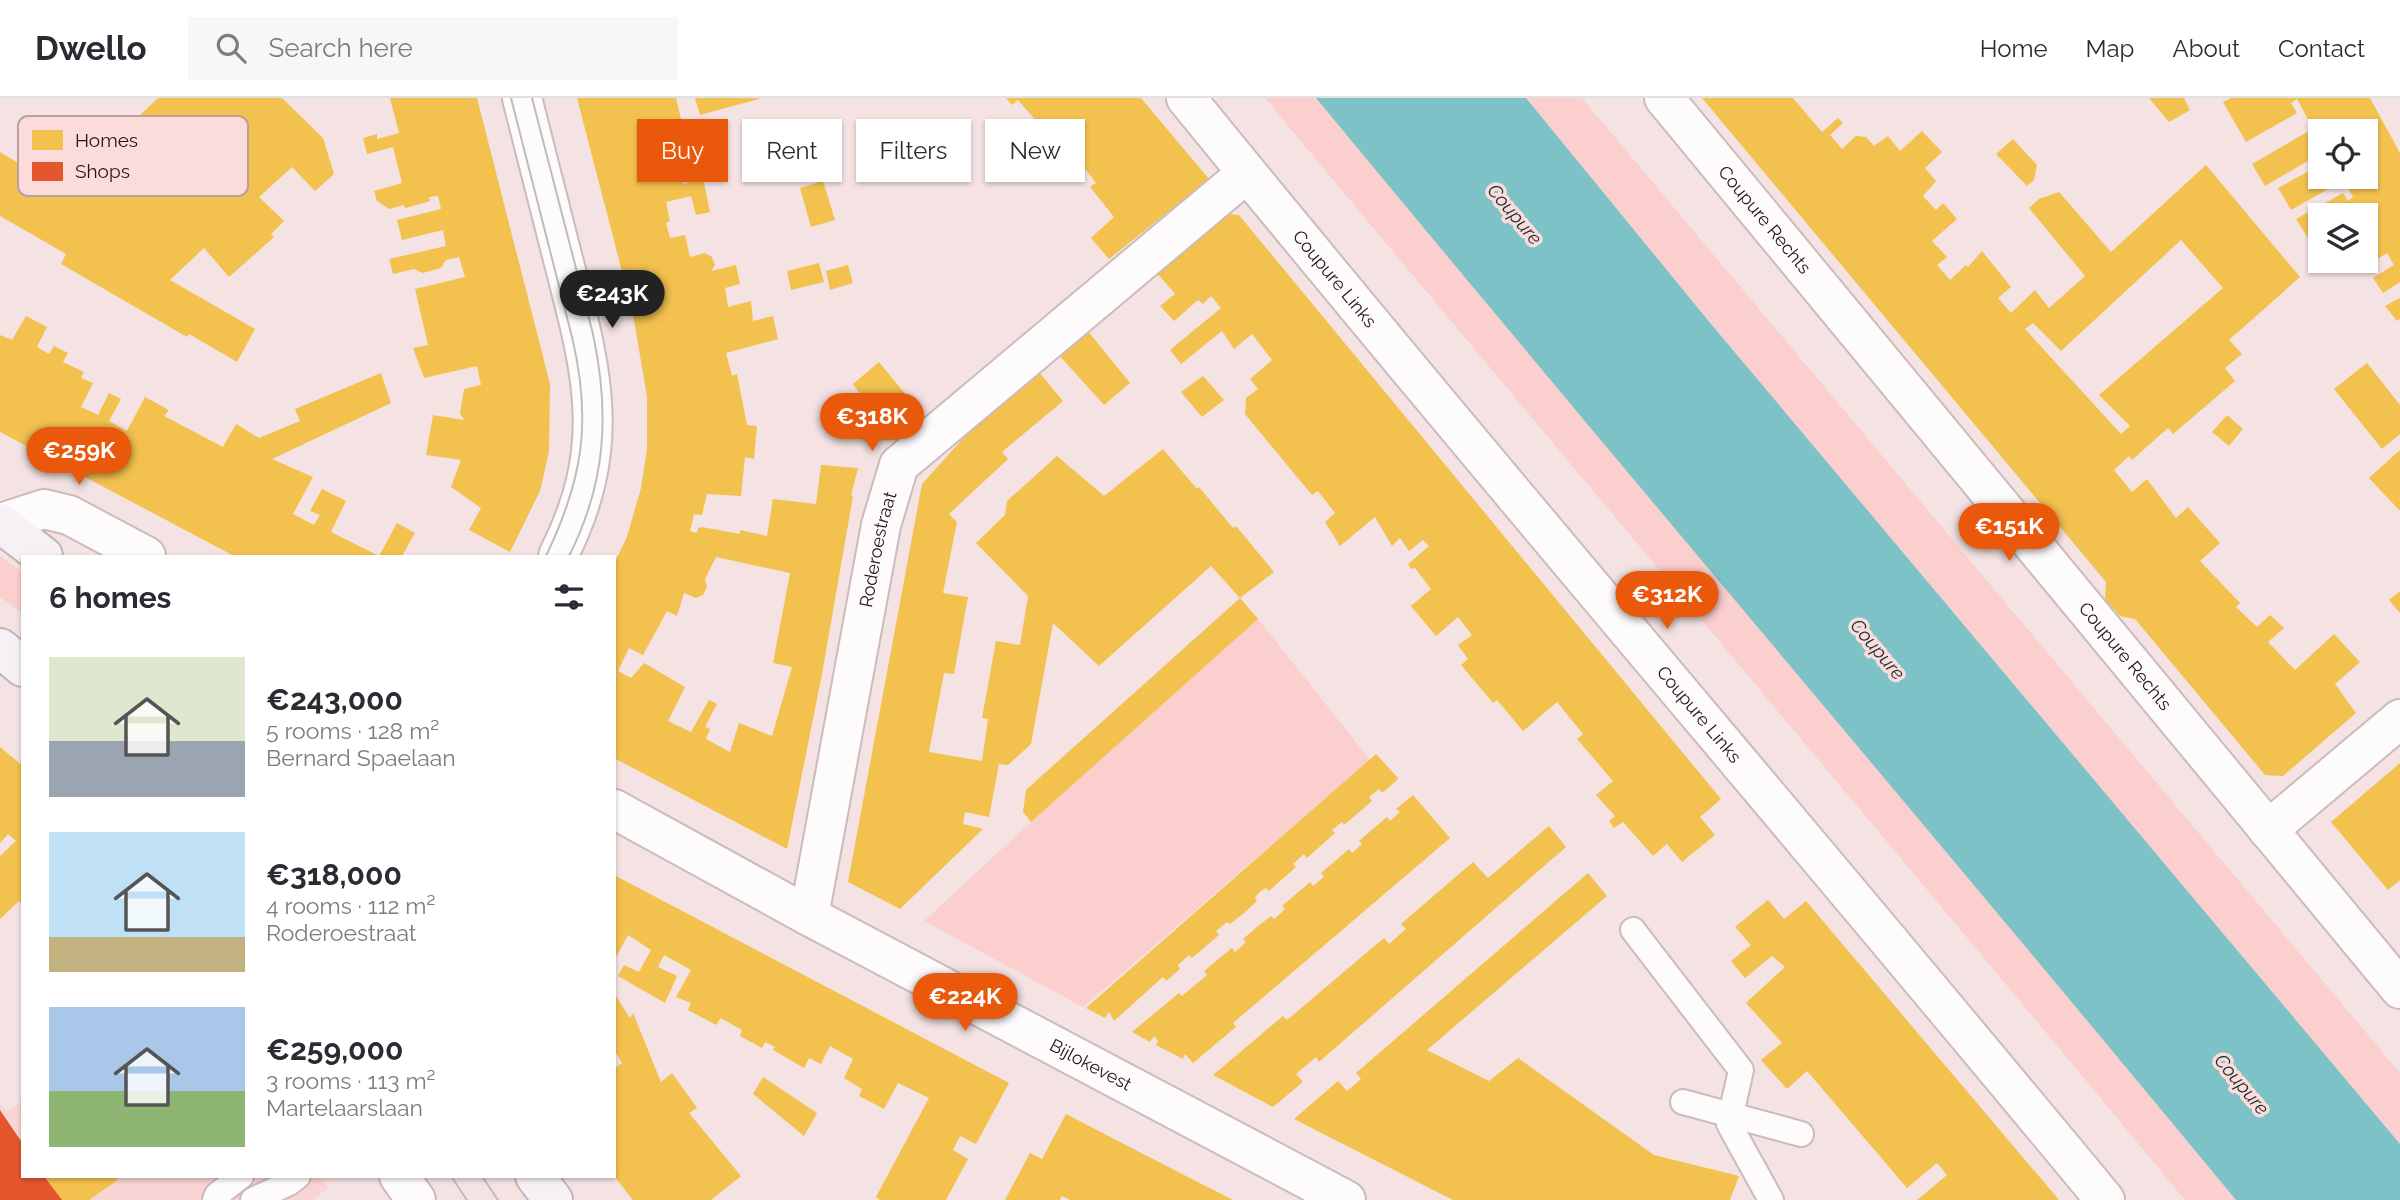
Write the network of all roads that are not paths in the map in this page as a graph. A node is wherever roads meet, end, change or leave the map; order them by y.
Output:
1 (522, 98) edge
2 (1186, 98) edge
3 (1664, 98) edge
4 (1247, 173) junction
5 (0, 523) edge
6 (42, 555) edge
7 (144, 555) edge
8 (559, 555) edge
9 (0, 648) edge
10 (21, 665) edge
11 (2400, 719) edge
12 (616, 810) edge
13 (2268, 830) junction
14 (809, 916) junction
15 (1633, 930) dead end
16 (2400, 989) edge
17 (1683, 1102) dead end
18 (1731, 1115) junction
19 (1801, 1134) dead end
20 (238, 1178) edge
21 (294, 1178) edge
22 (401, 1178) edge
23 (536, 1178) edge
24 (215, 1200) edge
25 (253, 1200) edge
26 (416, 1200) edge
27 (553, 1200) edge
28 (1346, 1200) edge
29 (1771, 1200) edge
30 (2105, 1200) edge

1 - 8 street
2 - 4 street, Coupure Links
3 - 13 street, Coupure Rechts
4 - 14 street, Roderoestraat
4 - 30 street, Coupure Links
5 - 6 main road
5 - 7 street
9 - 10 main road
11 - 13 street
12 - 14 street, Bijlokevest
13 - 16 street, Coupure Rechts
14 - 28 street, Bijlokevest
15 - 18 lane
17 - 18 lane
18 - 19 lane
18 - 29 lane
20 - 24 lane
21 - 25 lane
22 - 26 street
23 - 27 main road

